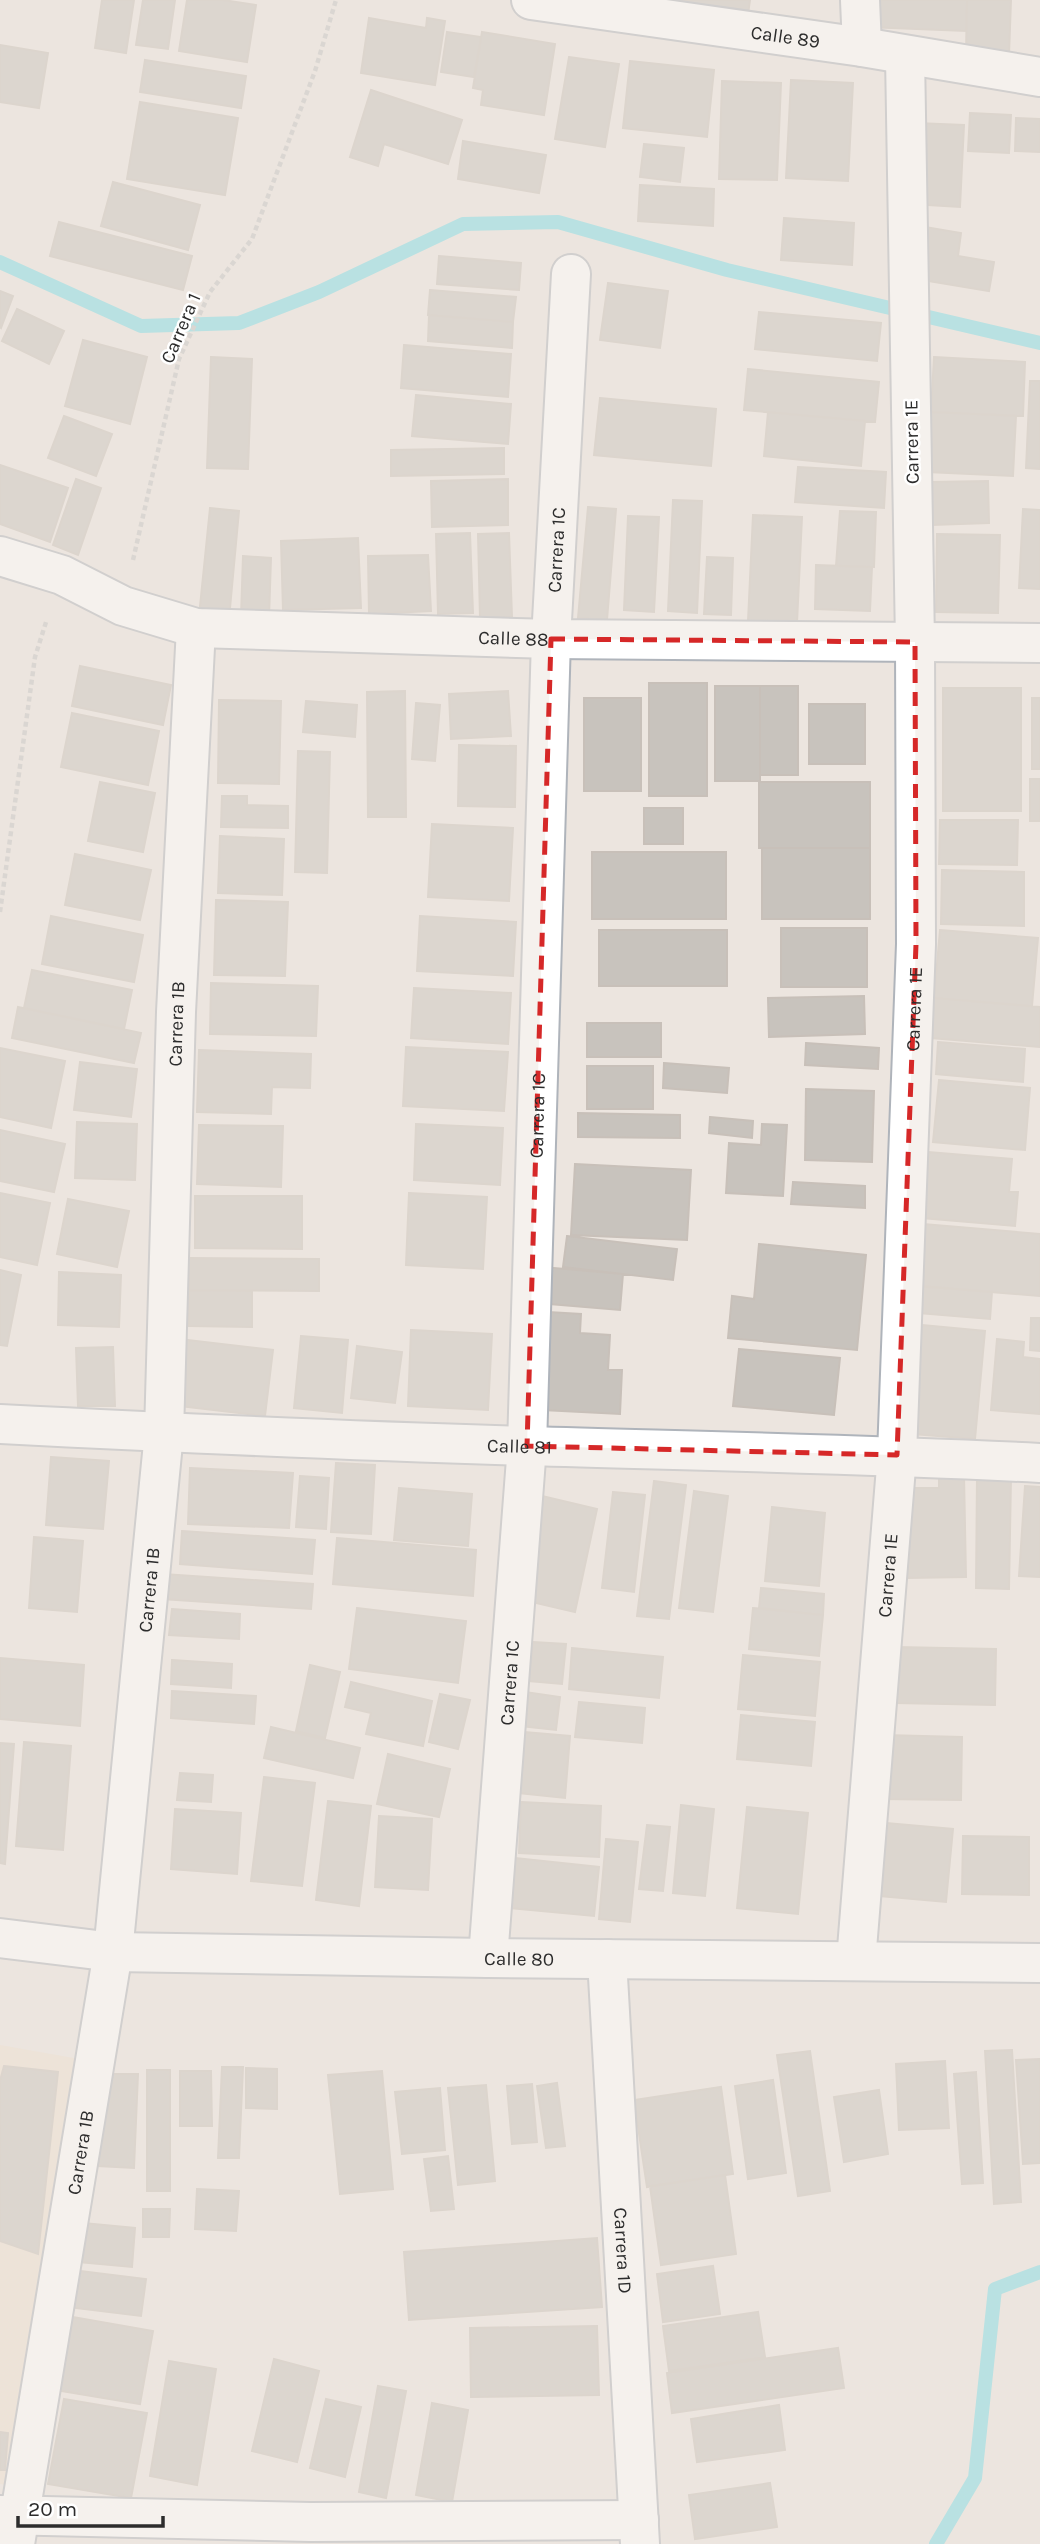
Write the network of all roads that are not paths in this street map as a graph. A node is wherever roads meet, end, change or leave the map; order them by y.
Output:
1 (531, 0) edge
2 (860, 0) edge
3 (862, 47) junction
4 (905, 56) junction
5 (1040, 77) edge
6 (571, 274) dead end
7 (0, 556) edge
8 (196, 628) junction
9 (551, 639) junction
10 (915, 642) junction
11 (1040, 643) edge
12 (0, 1424) edge
13 (164, 1433) junction
14 (527, 1446) junction
15 (897, 1455) junction
16 (1040, 1463) edge
17 (0, 1938) edge
18 (113, 1952) junction
19 (488, 1958) junction
20 (607, 1959) junction
21 (856, 1961) junction
22 (1040, 1963) edge
23 (11, 2525) edge
24 (640, 2532) edge

1 - 3 street, Calle 89
2 - 3 street
3 - 4 street, Calle 89
4 - 5 street, Calle 89
4 - 10 street, Carrera 1E
6 - 9 street, Carrera 1C
7 - 8 street, Calle 88
8 - 9 street, Calle 88
8 - 13 street, Carrera 1B
9 - 10 street, Calle 88
9 - 14 street, Carrera 1C
10 - 11 street, Calle 88
10 - 15 street, Carrera 1E
12 - 13 street, Calle 81
13 - 14 street, Calle 81
13 - 18 street, Carrera 1B
14 - 15 street, Calle 81
14 - 19 street, Carrera 1C
15 - 16 street, Calle 81
15 - 21 street, Carrera 1E
17 - 18 street, Calle 80
18 - 19 street, Calle 80
18 - 23 street, Carrera 1B
19 - 20 street, Calle 80
20 - 21 street, Calle 80
20 - 24 street, Carrera 1D
21 - 22 street, Calle 80
23 - 24 street

